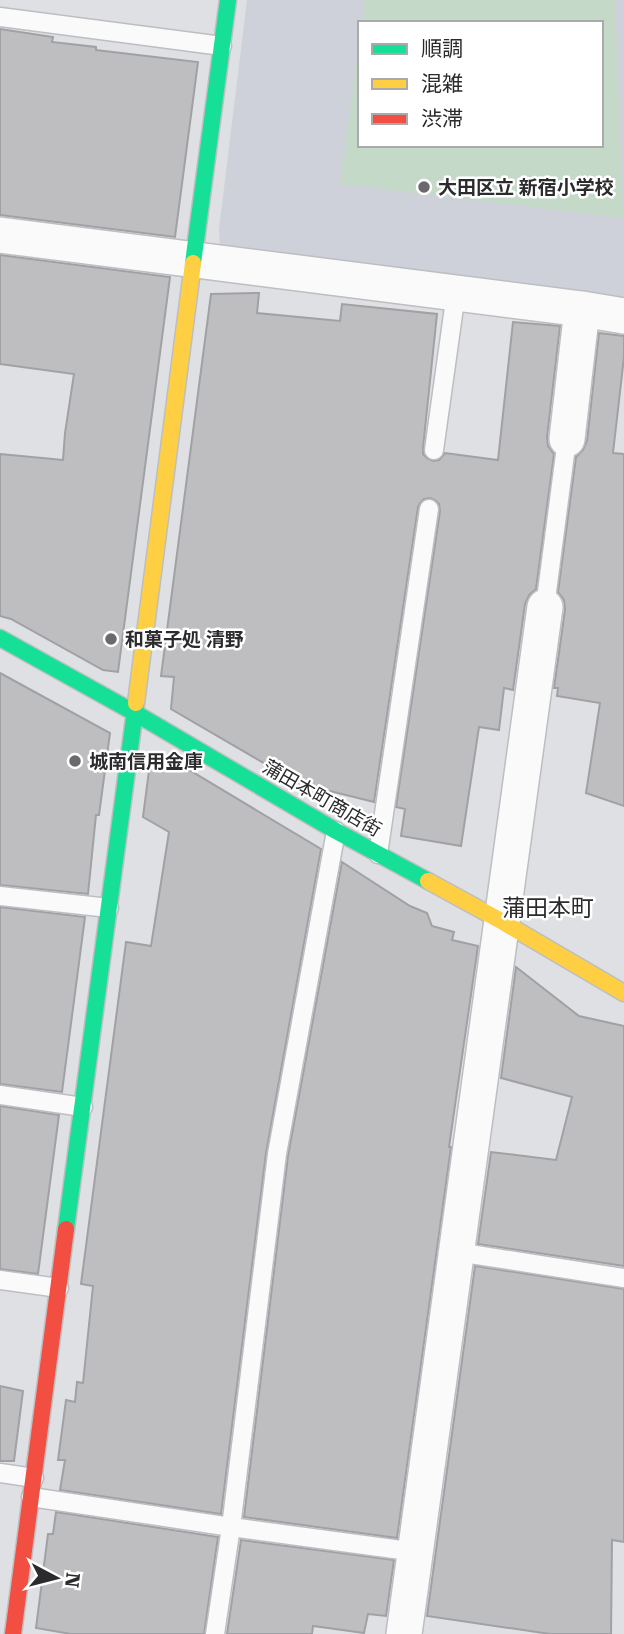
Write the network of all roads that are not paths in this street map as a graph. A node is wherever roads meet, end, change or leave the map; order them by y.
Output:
1 (228, 0) edge
2 (0, 17) edge
3 (222, 46) junction
4 (0, 235) edge
5 (194, 259) junction
6 (456, 293) junction
7 (582, 309) junction
8 (624, 316) edge
9 (567, 439) joint
10 (434, 450) dead end
11 (429, 509) dead end
12 (545, 607) joint
13 (0, 638) edge
14 (135, 713) junction
15 (335, 831) junction
16 (378, 854) junction
17 (0, 896) edge
18 (109, 908) junction
19 (503, 922) junction
20 (624, 993) edge
21 (0, 1095) edge
22 (83, 1107) junction
23 (457, 1252) junction
24 (624, 1278) edge
25 (0, 1280) edge
26 (59, 1289) junction
27 (0, 1473) edge
28 (34, 1478) junction
29 (31, 1497) junction
30 (231, 1527) junction
31 (415, 1552) junction
32 (13, 1634) edge
33 (215, 1634) edge
34 (404, 1634) edge

1 - 3 street
2 - 3 lane
3 - 5 street
4 - 5 street
5 - 6 street
5 - 14 street
6 - 7 street
6 - 10 lane
7 - 8 street
7 - 9 street
9 - 12 lane
11 - 16 lane
12 - 19 street
13 - 14 street, 蒲田本町商店街
14 - 15 street, 蒲田本町商店街
14 - 18 street
15 - 16 street, 蒲田本町商店街
15 - 30 lane
16 - 19 street, 蒲田本町商店街
17 - 18 lane
18 - 22 street
19 - 20 street, 蒲田本町商店街
19 - 23 street
21 - 22 lane
22 - 26 street
23 - 24 lane
23 - 31 street
25 - 26 lane
26 - 28 street
27 - 28 lane
28 - 29 street
29 - 30 lane
29 - 32 street
30 - 31 lane
30 - 33 lane
31 - 34 street

